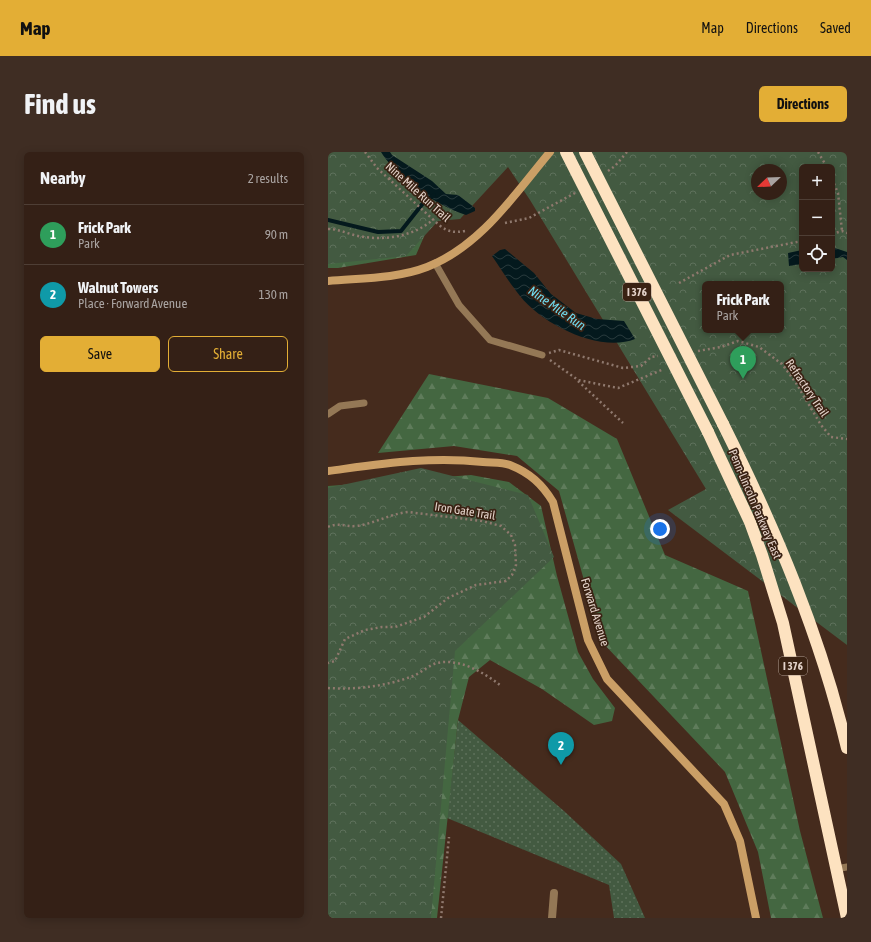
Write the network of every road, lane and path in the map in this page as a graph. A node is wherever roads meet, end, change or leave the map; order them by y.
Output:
1 (365, 152) edge
2 (550, 152) edge
3 (566, 152) edge
4 (585, 152) edge
5 (627, 152) edge
6 (818, 152) edge
7 (825, 164) edge
8 (393, 174) dead end
9 (602, 175) dead end
10 (389, 180) junction
11 (835, 186) edge
12 (575, 192) dead end
13 (434, 219) junction
14 (504, 223) dead end
15 (490, 225) junction
16 (328, 229) edge
17 (842, 231) junction
18 (835, 233) edge
19 (847, 234) edge
20 (799, 242) edge
21 (435, 263) junction
22 (328, 281) edge
23 (679, 283) dead end
24 (694, 353) dead end
25 (542, 355) junction
26 (664, 355) dead end
27 (670, 366) dead end
28 (578, 380) junction
29 (364, 403) dead end
30 (328, 414) edge
31 (623, 423) dead end
32 (847, 439) edge
33 (328, 471) edge
34 (328, 527) edge
35 (328, 663) edge
36 (500, 685) dead end
37 (328, 688) edge
38 (847, 748) edge
39 (449, 837) dead end
40 (842, 868) edge
41 (554, 893) dead end
42 (440, 918) edge
43 (552, 918) edge
44 (756, 918) edge
45 (847, 918) edge

1 - 10 path, Nine Mile Run Trail
2 - 15 main road
3 - 40 highway, Penn-Lincoln Parkway East / I 376, bridge
4 - 38 highway, Penn-Lincoln Parkway East / I 376, bridge
5 - 9 path
6 - 7 path
8 - 10 path
10 - 13 path, Nine Mile Run Trail
11 - 17 path
12 - 14 path
13 - 15 path, Nine Mile Run Trail
13 - 16 path
15 - 21 main road
17 - 18 path
17 - 19 path
20 - 23 path
21 - 22 main road
21 - 25 lane
24 - 32 path, Refractory Trail
25 - 26 path
25 - 28 path
27 - 28 path
28 - 31 path
29 - 30 lane
33 - 44 main road, Forward Avenue
34 - 35 path, Iron Gate Trail
36 - 37 path
39 - 42 path
40 - 45 highway, Penn-Lincoln Parkway East / I 376
41 - 43 street

